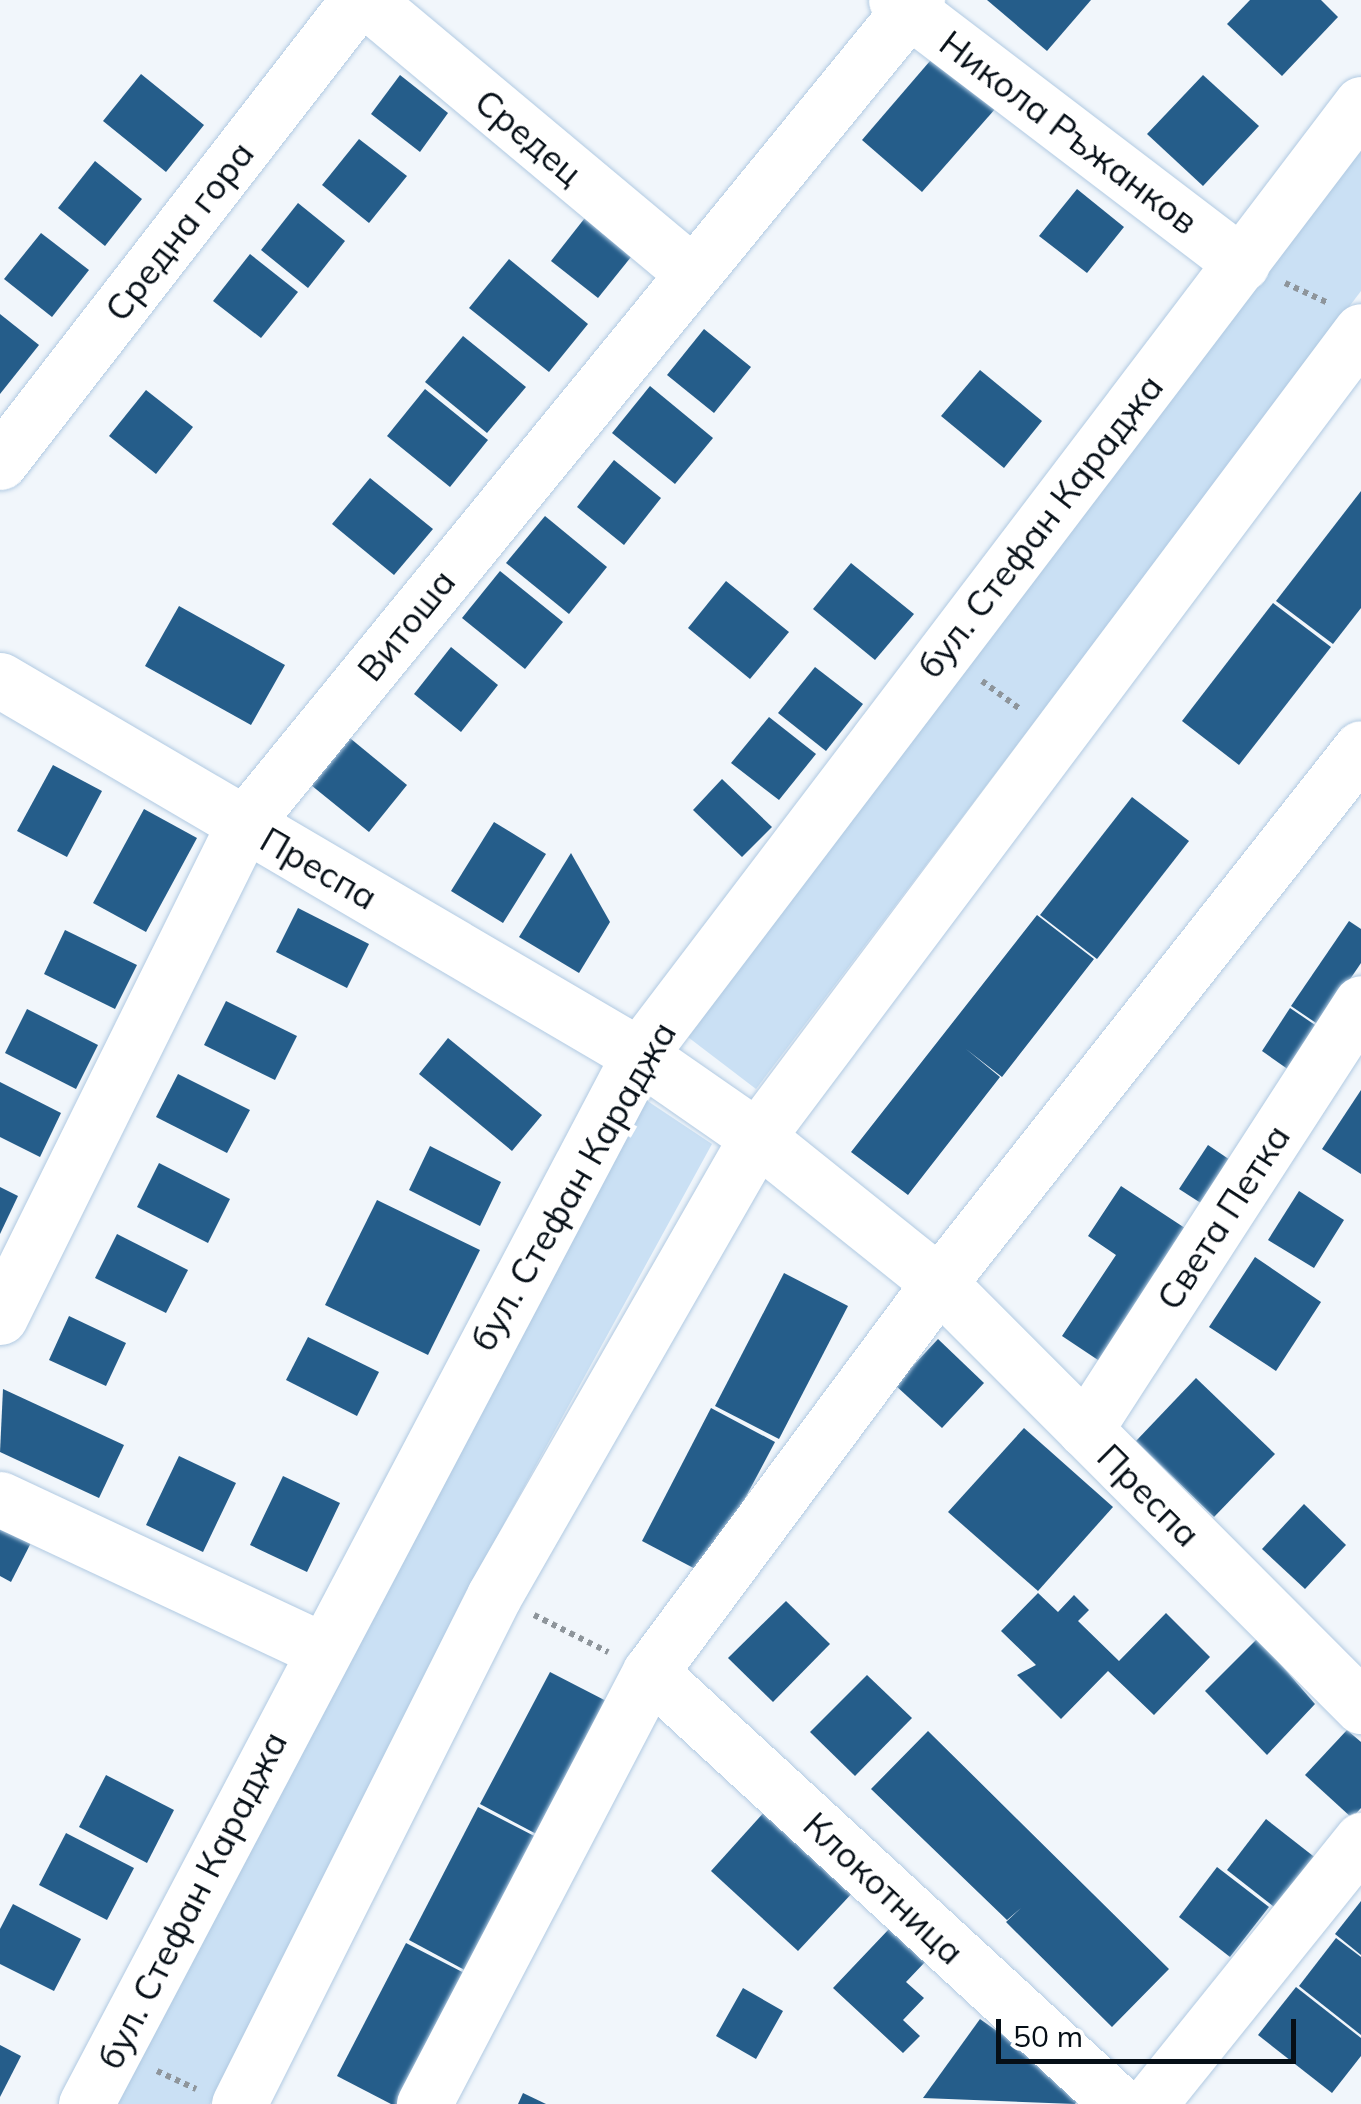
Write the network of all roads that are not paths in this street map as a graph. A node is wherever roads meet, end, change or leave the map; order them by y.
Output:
1 (358, 0) edge
2 (366, 0) edge
3 (907, 3) edge
4 (1361, 104) edge
5 (1242, 264) junction
6 (692, 273) junction
7 (1352, 321) edge
8 (0, 462) edge
9 (0, 680) edge
10 (1361, 748) edge
11 (244, 824) junction
12 (1361, 1003) edge
13 (639, 1056) junction
14 (757, 1137) junction
15 (939, 1283) junction
16 (0, 1317) edge
17 (1084, 1430) junction
18 (0, 1500) edge
19 (322, 1650) junction
20 (650, 1672) junction
21 (1361, 1706) edge
22 (1361, 1840) edge
23 (226, 2100) edge
24 (86, 2104) edge
25 (424, 2104) edge
26 (1119, 2104) edge
27 (1149, 2104) edge

1 - 8 street, Средна гора
2 - 6 street, Средец
3 - 5 street, Никола Ръжанков
3 - 6 street, Витоша
4 - 5 street, бул. Стефан Караджа
5 - 13 street, бул. Стефан Караджа
6 - 11 street, Витоша
7 - 14 street
9 - 11 street, Преспа
10 - 15 street
11 - 13 street, Преспа
11 - 16 street, Витоша
12 - 17 street, Света Петка
13 - 14 street, Преспа
13 - 19 street, бул. Стефан Караджа
14 - 15 street, Преспа
14 - 23 street
15 - 17 street, Преспа
15 - 20 street
17 - 21 street, Преспа
18 - 19 street
19 - 24 street, бул. Стефан Караджа
20 - 25 street
20 - 26 street, Клокотница
22 - 27 street

